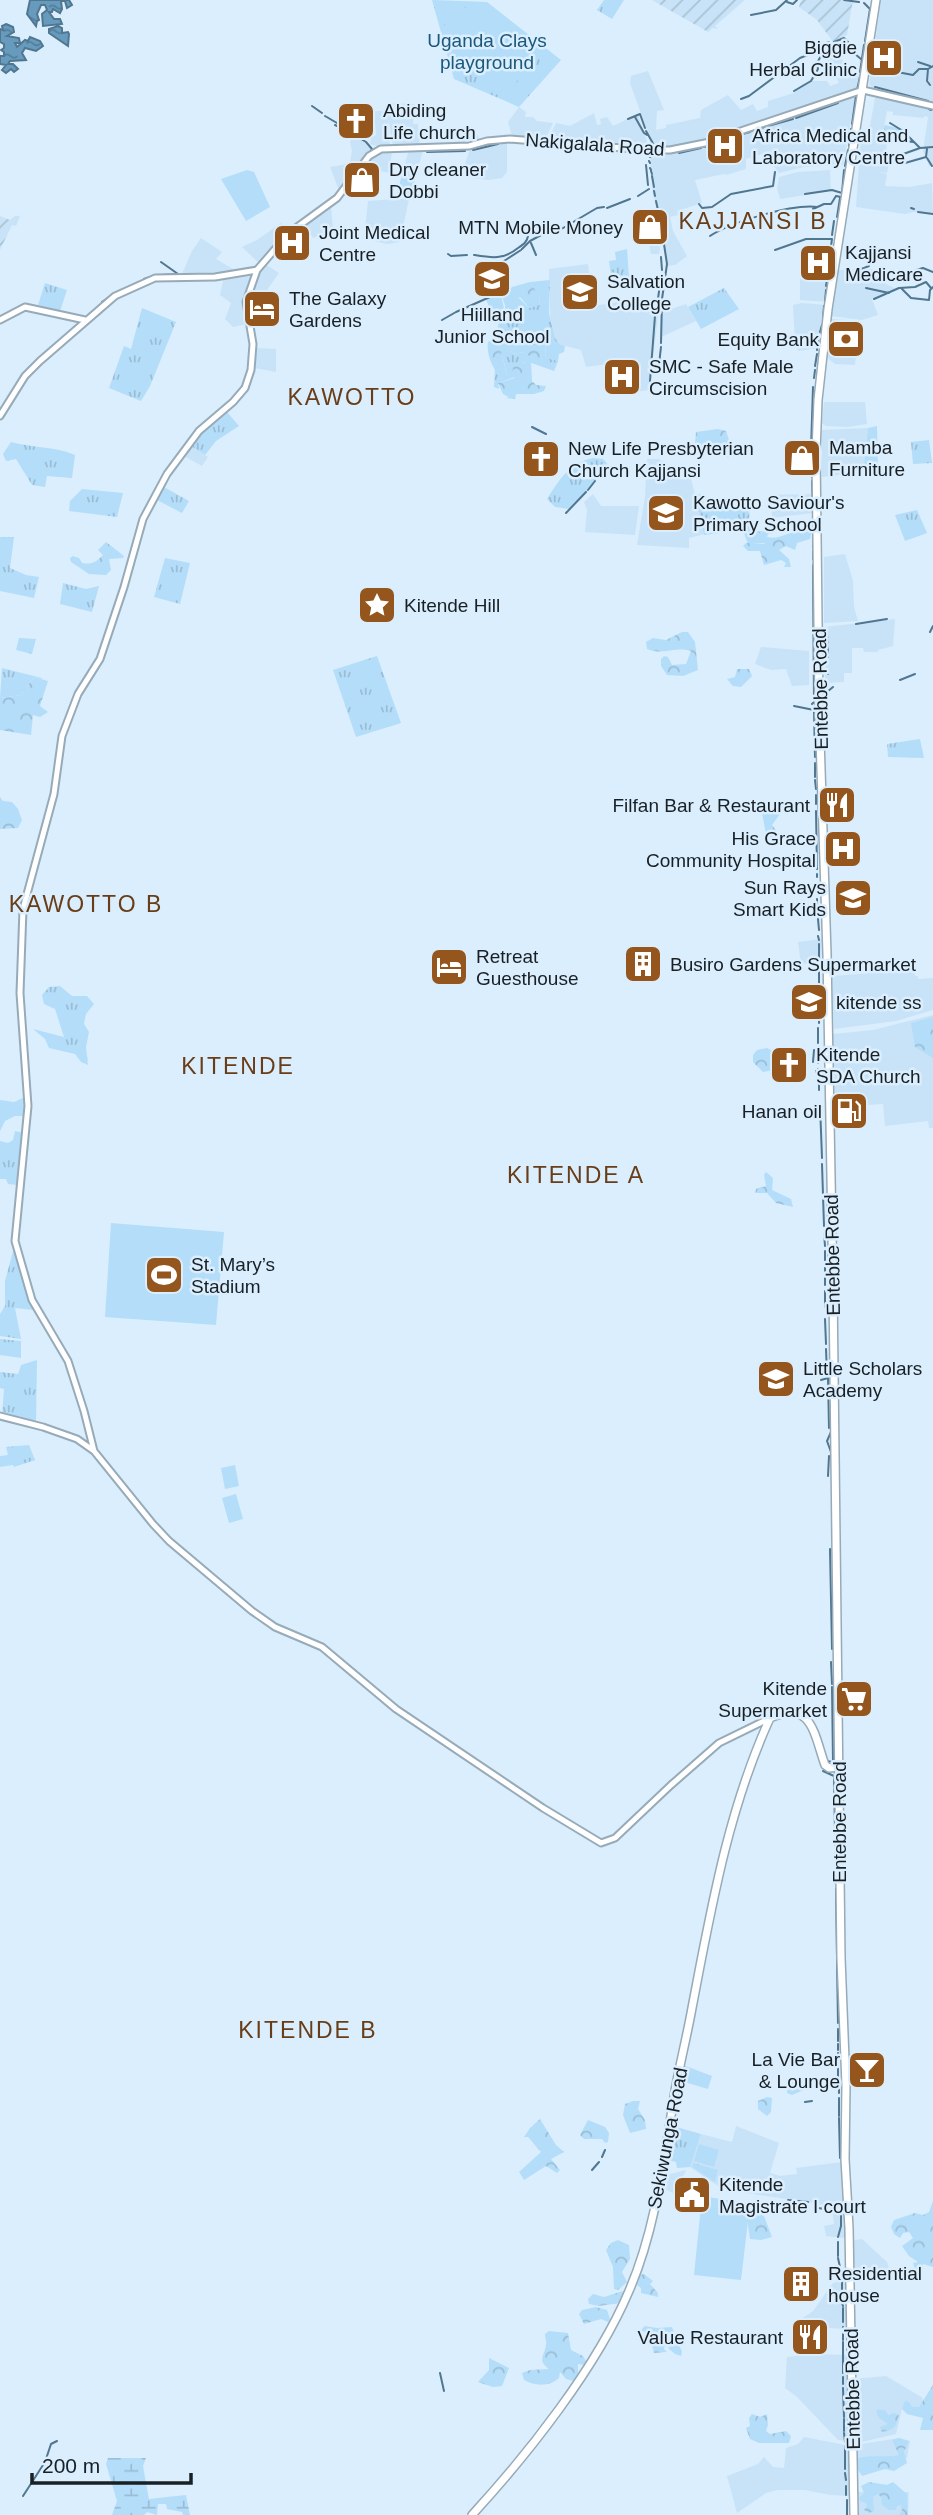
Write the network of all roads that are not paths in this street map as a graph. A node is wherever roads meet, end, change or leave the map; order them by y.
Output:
1 (876, 0) edge
2 (863, 90) junction
3 (933, 106) edge
4 (257, 270) junction
5 (0, 320) edge
6 (85, 320) junction
7 (0, 416) edge
8 (0, 1416) edge
9 (94, 1451) junction
10 (770, 1718) junction
11 (839, 1768) junction
12 (472, 2515) edge
13 (854, 2515) edge

1 - 2 main road, Entebbe Road
2 - 3 street
2 - 4 street, Nakigalala Road
2 - 11 main road, Entebbe Road
4 - 6 street
4 - 9 street
5 - 6 street
6 - 7 street
8 - 9 street
9 - 10 street
10 - 11 main road
10 - 12 main road, Sekiwunga Road
11 - 13 main road, Entebbe Road

